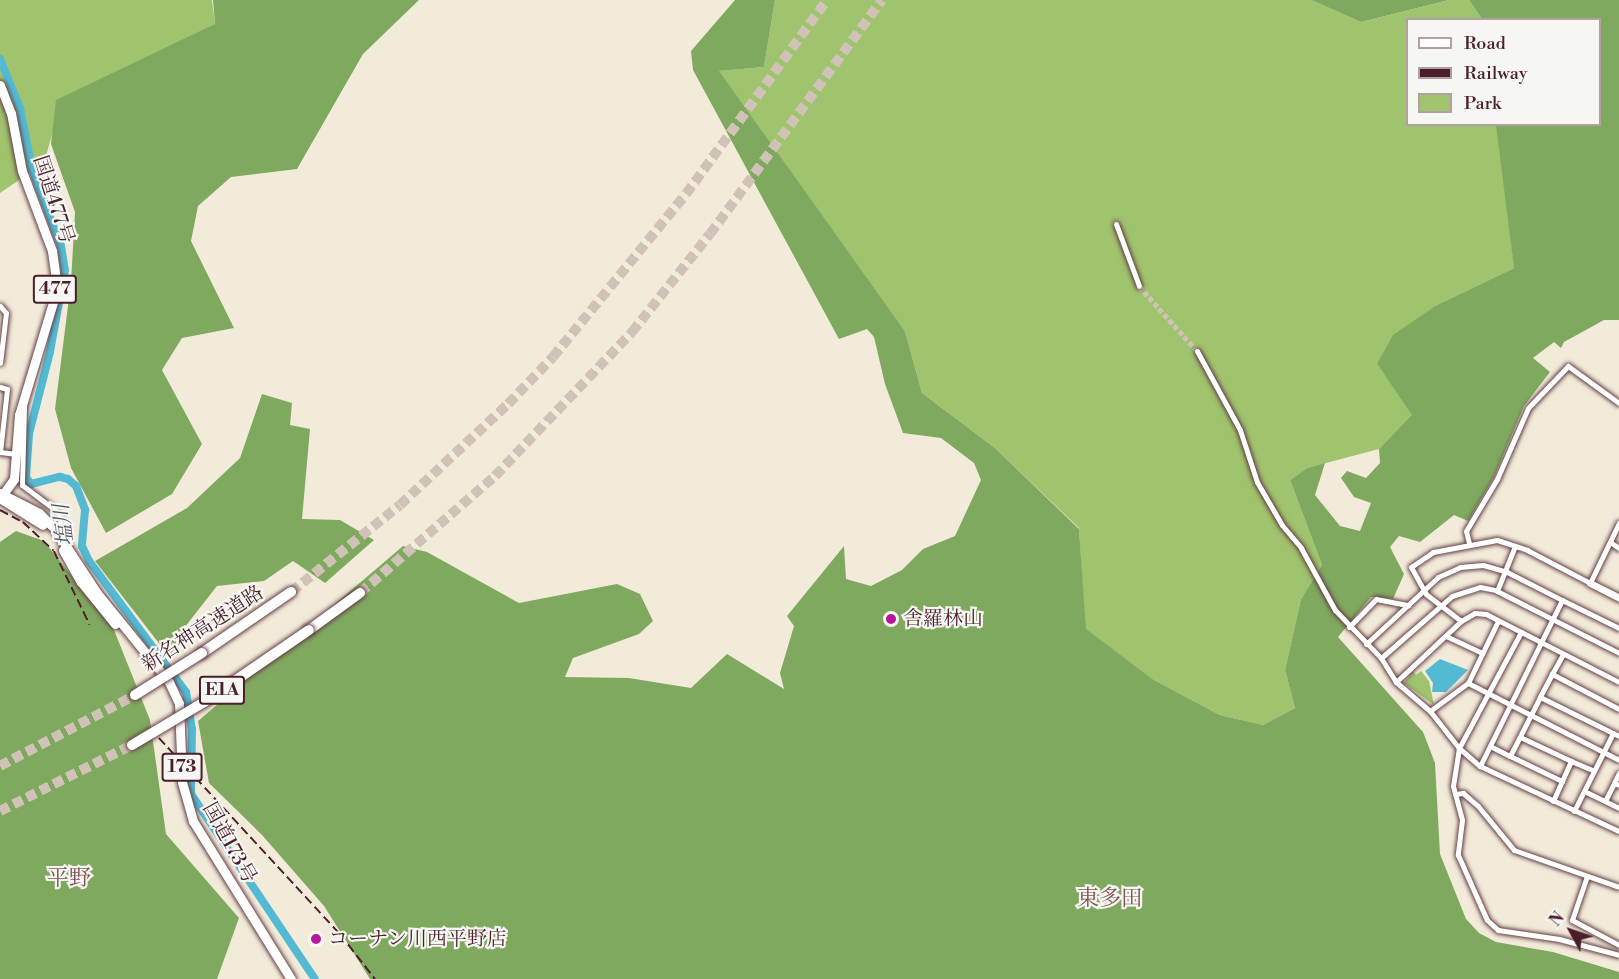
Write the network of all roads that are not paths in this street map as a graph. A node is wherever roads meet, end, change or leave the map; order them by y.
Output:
1 (0, 85) edge
2 (1116, 224) dead end
3 (1139, 286) tunnel mouth
4 (0, 306) edge
5 (1197, 351) tunnel mouth
6 (0, 363) edge
7 (0, 387) edge
8 (23, 399) junction
9 (1619, 403) edge
10 (0, 452) edge
11 (16, 454) junction
12 (1, 496) edge
13 (1619, 523) edge
14 (55, 529) junction
15 (1610, 542) junction
16 (1469, 543) junction
17 (1515, 546) junction
18 (1619, 548) edge
19 (1507, 572) junction
20 (1590, 583) junction
21 (1424, 590) junction
22 (1497, 591) junction
23 (291, 592) tunnel mouth
24 (360, 593) tunnel mouth
25 (1619, 598) edge
26 (1562, 600) junction
27 (1408, 605) junction
28 (1441, 605) junction
29 (1552, 620) junction
30 (1461, 621) junction
31 (1498, 621) junction
32 (1349, 627) junction
33 (1619, 628) edge
34 (1521, 632) junction
35 (1446, 636) junction
36 (1541, 642) junction
37 (1366, 644) junction
38 (1482, 653) junction
39 (1619, 653) edge
40 (1563, 654) junction
41 (1381, 658) junction
42 (1552, 674) junction
43 (1396, 682) junction
44 (1619, 682) edge
45 (1468, 683) junction
46 (135, 694) tunnel mouth
47 (1490, 695) junction
48 (1540, 697) junction
49 (1510, 706) junction
50 (1619, 709) edge
51 (1430, 711) junction
52 (1529, 715) junction
53 (1612, 733) junction
54 (1520, 736) junction
55 (1619, 736) edge
56 (132, 745) tunnel mouth
57 (1490, 746) junction
58 (1459, 748) junction
59 (1604, 752) junction
60 (1510, 756) junction
61 (1619, 760) edge
62 (1571, 761) junction
63 (1480, 766) junction
64 (1594, 771) junction
65 (1619, 773) edge
66 (1562, 781) junction
67 (1616, 784) edge
68 (1584, 791) junction
69 (1455, 794) junction
70 (1553, 801) junction
71 (1605, 801) junction
72 (1619, 808) edge
73 (1574, 811) junction
74 (1619, 831) edge
75 (1587, 876) junction
76 (1619, 887) edge
77 (1619, 945) edge
78 (1619, 955) edge
79 (285, 979) edge
80 (291, 979) edge

1 - 8 highway, 国道477号 / 477
2 - 3 street
4 - 6 street
5 - 32 street
7 - 10 street
8 - 11 highway, 国道477号 / 477
8 - 14 street
9 - 16 street
10 - 11 street
11 - 12 highway, 国道477号 / 477
12 - 14 highway, 国道173号 / 173
12 - 79 highway, 国道173号 / 173
13 - 15 street
14 - 80 highway, 国道173号 / 173
15 - 18 street
15 - 20 street
16 - 17 street
16 - 21 street
17 - 19 street
17 - 20 street
19 - 21 street
19 - 22 street
19 - 26 street
20 - 25 street
21 - 27 street
21 - 28 street
22 - 28 street
22 - 29 street
23 - 46 highway, 新名神高速道路 / E1A, bridge
24 - 56 highway, E1A, bridge
26 - 29 street
26 - 33 street
27 - 32 street
27 - 37 street
28 - 30 street
28 - 41 street
29 - 36 street
29 - 39 street
30 - 31 street
30 - 35 street
31 - 34 street
31 - 38 street
32 - 37 street
34 - 36 street
34 - 47 street
35 - 38 street
35 - 43 street
36 - 40 street
36 - 49 street
37 - 41 street
38 - 45 street
40 - 42 street
40 - 44 street
41 - 43 street
42 - 48 street
42 - 50 street
43 - 51 street
45 - 47 street
45 - 51 street
47 - 49 street
47 - 58 street
48 - 52 street
48 - 53 street
49 - 52 street
49 - 57 street
51 - 58 street
52 - 54 street
52 - 59 street
53 - 55 street
53 - 59 street
54 - 60 street
54 - 62 street
57 - 60 street
57 - 63 street
58 - 63 street
58 - 69 street
59 - 61 street
59 - 64 street
60 - 66 street
62 - 64 street
62 - 66 street
63 - 70 street
64 - 68 street
65 - 67 street
66 - 70 street
67 - 71 street
68 - 71 street
68 - 73 street
69 - 75 street
69 - 78 street
70 - 73 street
71 - 72 street
73 - 74 street
75 - 76 street
75 - 77 street

